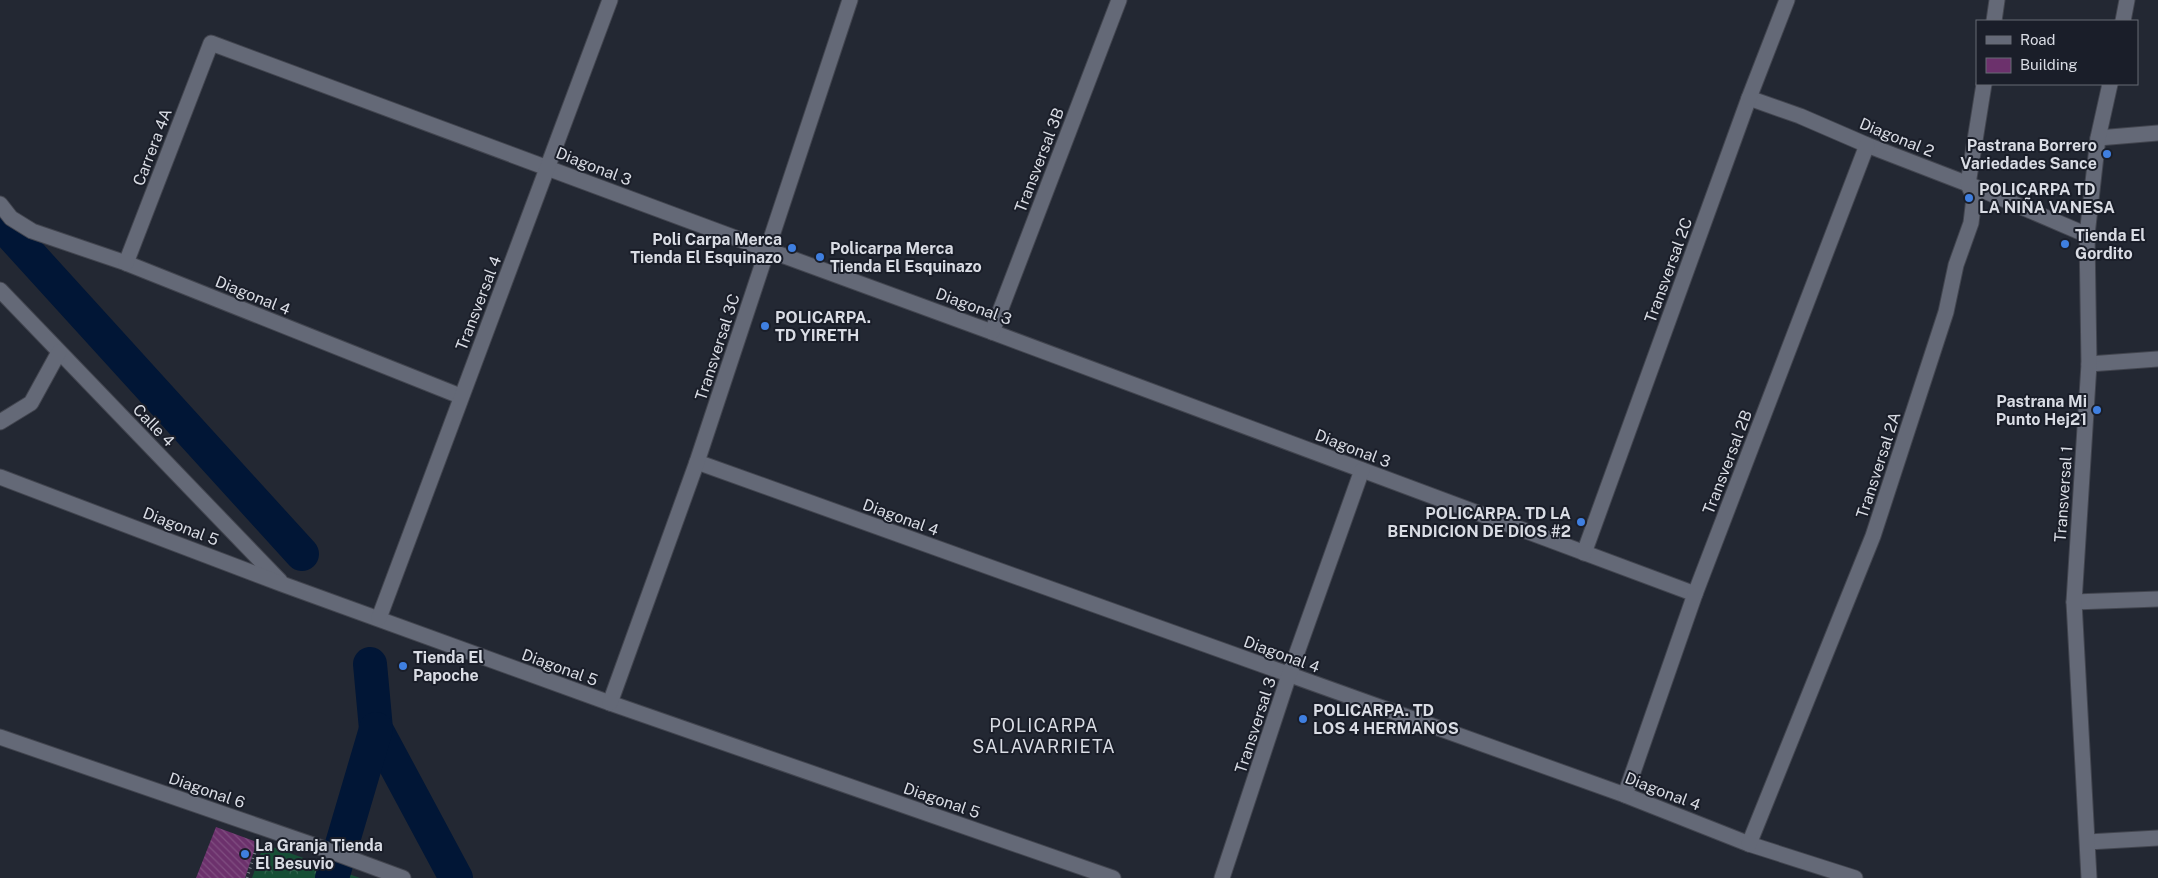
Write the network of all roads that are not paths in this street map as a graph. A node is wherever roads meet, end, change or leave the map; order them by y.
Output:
1 (610, 0) edge
2 (850, 0) edge
3 (1119, 0) edge
4 (1787, 0) edge
5 (1997, 0) edge
6 (2127, 0) edge
7 (1994, 20) edge
8 (2123, 20) edge
9 (211, 43) joint
10 (1984, 85) edge
11 (2110, 85) edge
12 (1749, 98) junction
13 (2158, 133) edge
14 (2098, 138) junction
15 (1867, 145) junction
16 (548, 168) junction
17 (1968, 184) junction
18 (0, 204) edge
19 (2087, 235) junction
20 (768, 250) junction
21 (126, 263) junction
22 (0, 290) edge
23 (992, 332) junction
24 (59, 352) junction
25 (2158, 359) edge
26 (2089, 364) junction
27 (460, 396) junction
28 (0, 422) edge
29 (697, 462) junction
30 (1362, 470) junction
31 (0, 477) edge
32 (1584, 553) junction
33 (282, 584) junction
34 (1695, 594) junction
35 (2158, 599) edge
36 (2074, 602) junction
37 (379, 618) junction
38 (1290, 675) junction
39 (610, 703) junction
40 (0, 738) edge
41 (1625, 795) junction
42 (2158, 838) edge
43 (2088, 842) junction
44 (1749, 844) junction
45 (395, 877) edge
46 (1113, 878) edge
47 (1222, 878) edge
48 (1855, 878) edge
49 (2089, 878) edge

1 - 16 street, Transversal 4
2 - 20 street, Transversal 3C
3 - 23 street, Transversal 3B
4 - 12 street, Transversal 2C
5 - 7 street
6 - 8 street
9 - 16 street, Diagonal 3
9 - 21 street, Carrera 4A
10 - 17 street, Transversal 2A
11 - 14 street, Transversal 1
12 - 15 street, Diagonal 2
12 - 32 street, Transversal 2C
13 - 14 street
14 - 19 street, Transversal 1
15 - 17 street, Diagonal 2
15 - 34 street, Transversal 2B
16 - 20 street, Diagonal 3
16 - 27 street, Transversal 4
17 - 19 street, Diagonal 2
17 - 44 street, Transversal 2A
18 - 21 street, Diagonal 4
19 - 26 street, Transversal 1
20 - 23 street, Diagonal 3
20 - 29 street, Transversal 3C
21 - 27 street, Diagonal 4
22 - 24 street, Calle 4
23 - 30 street, Diagonal 3
24 - 28 street
24 - 33 street, Calle 4
25 - 26 street
26 - 36 street, Transversal 1
27 - 37 street, Transversal 4
29 - 38 street, Diagonal 4
29 - 39 street, Transversal 3C
30 - 32 street, Diagonal 3
30 - 38 street, Transversal 3
31 - 33 street, Diagonal 5
32 - 34 street, Diagonal 3
33 - 37 street, Diagonal 5
34 - 41 street, Transversal 2B
35 - 36 street
36 - 43 street, Transversal 1
37 - 39 street, Diagonal 5
38 - 41 street, Diagonal 4
38 - 47 street, Transversal 3
39 - 46 street, Diagonal 5
40 - 45 street, Diagonal 6
41 - 44 street, Diagonal 4
42 - 43 street
43 - 49 street, Transversal 1
44 - 48 street, Diagonal 4

